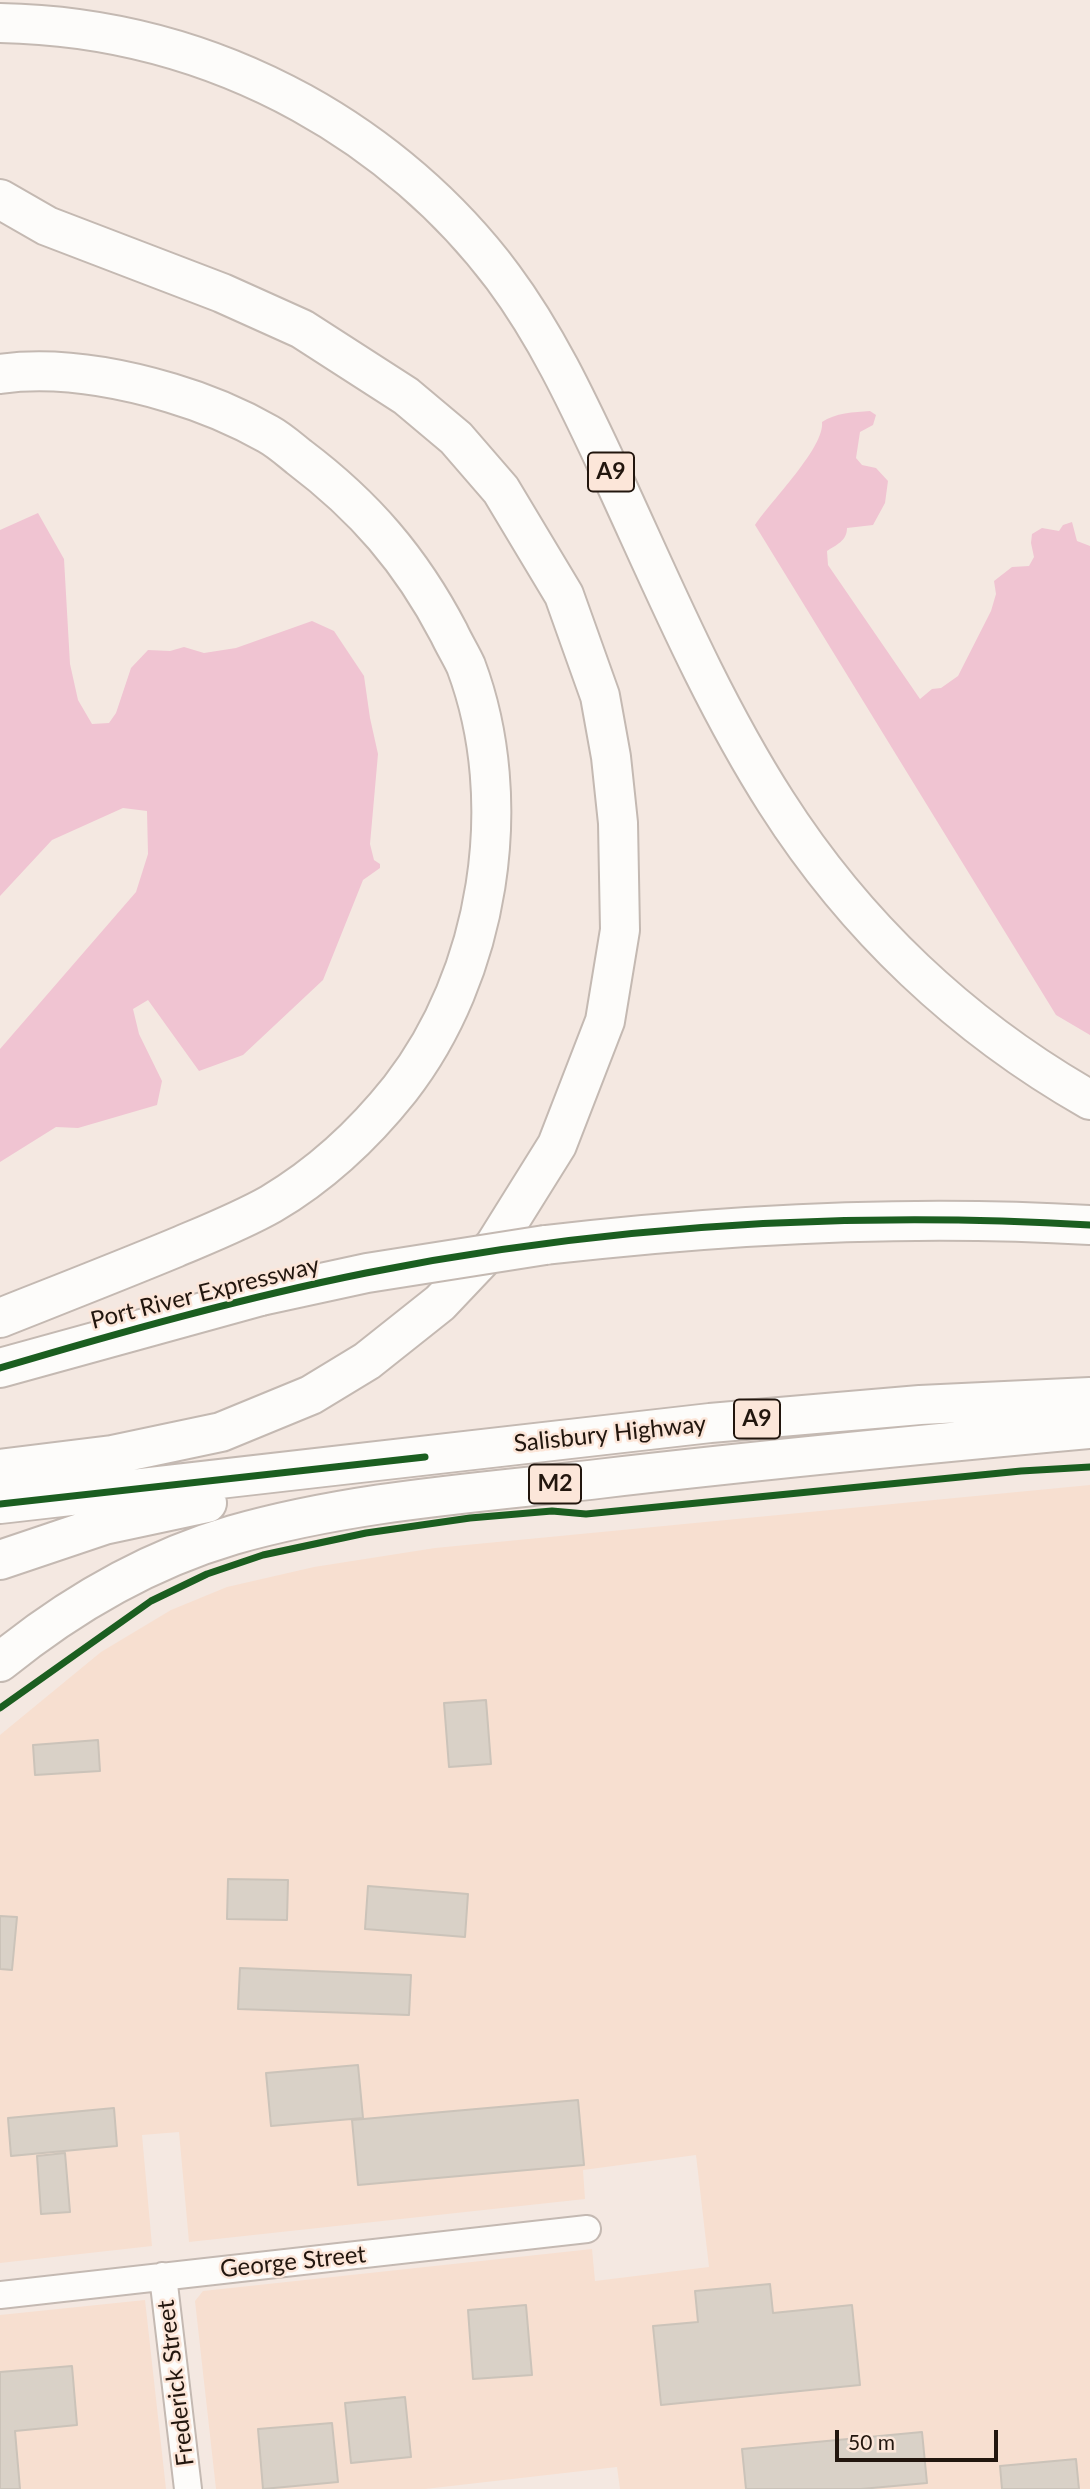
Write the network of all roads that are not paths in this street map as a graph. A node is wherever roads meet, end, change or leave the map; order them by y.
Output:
1 (0, 23) edge
2 (0, 199) edge
3 (0, 374) edge
4 (1090, 1100) edge
5 (1090, 1225) edge
6 (0, 1318) edge
7 (0, 1368) edge
8 (1090, 1397) edge
9 (1090, 1429) edge
10 (425, 1457) junction
11 (0, 1469) edge
12 (0, 1504) edge
13 (0, 1560) edge
14 (0, 1662) edge
15 (587, 2229) dead end
16 (163, 2276) junction
17 (0, 2295) edge
18 (188, 2489) edge

1 - 4 highway, A9
2 - 11 highway
3 - 6 highway
5 - 7 highway, Port River Expressway, bridge
8 - 10 highway, Salisbury Highway / A9
9 - 14 highway, M2
10 - 12 highway, A9
10 - 13 highway
15 - 16 street, George Street
16 - 17 street, George Street
16 - 18 street, Frederick Street

